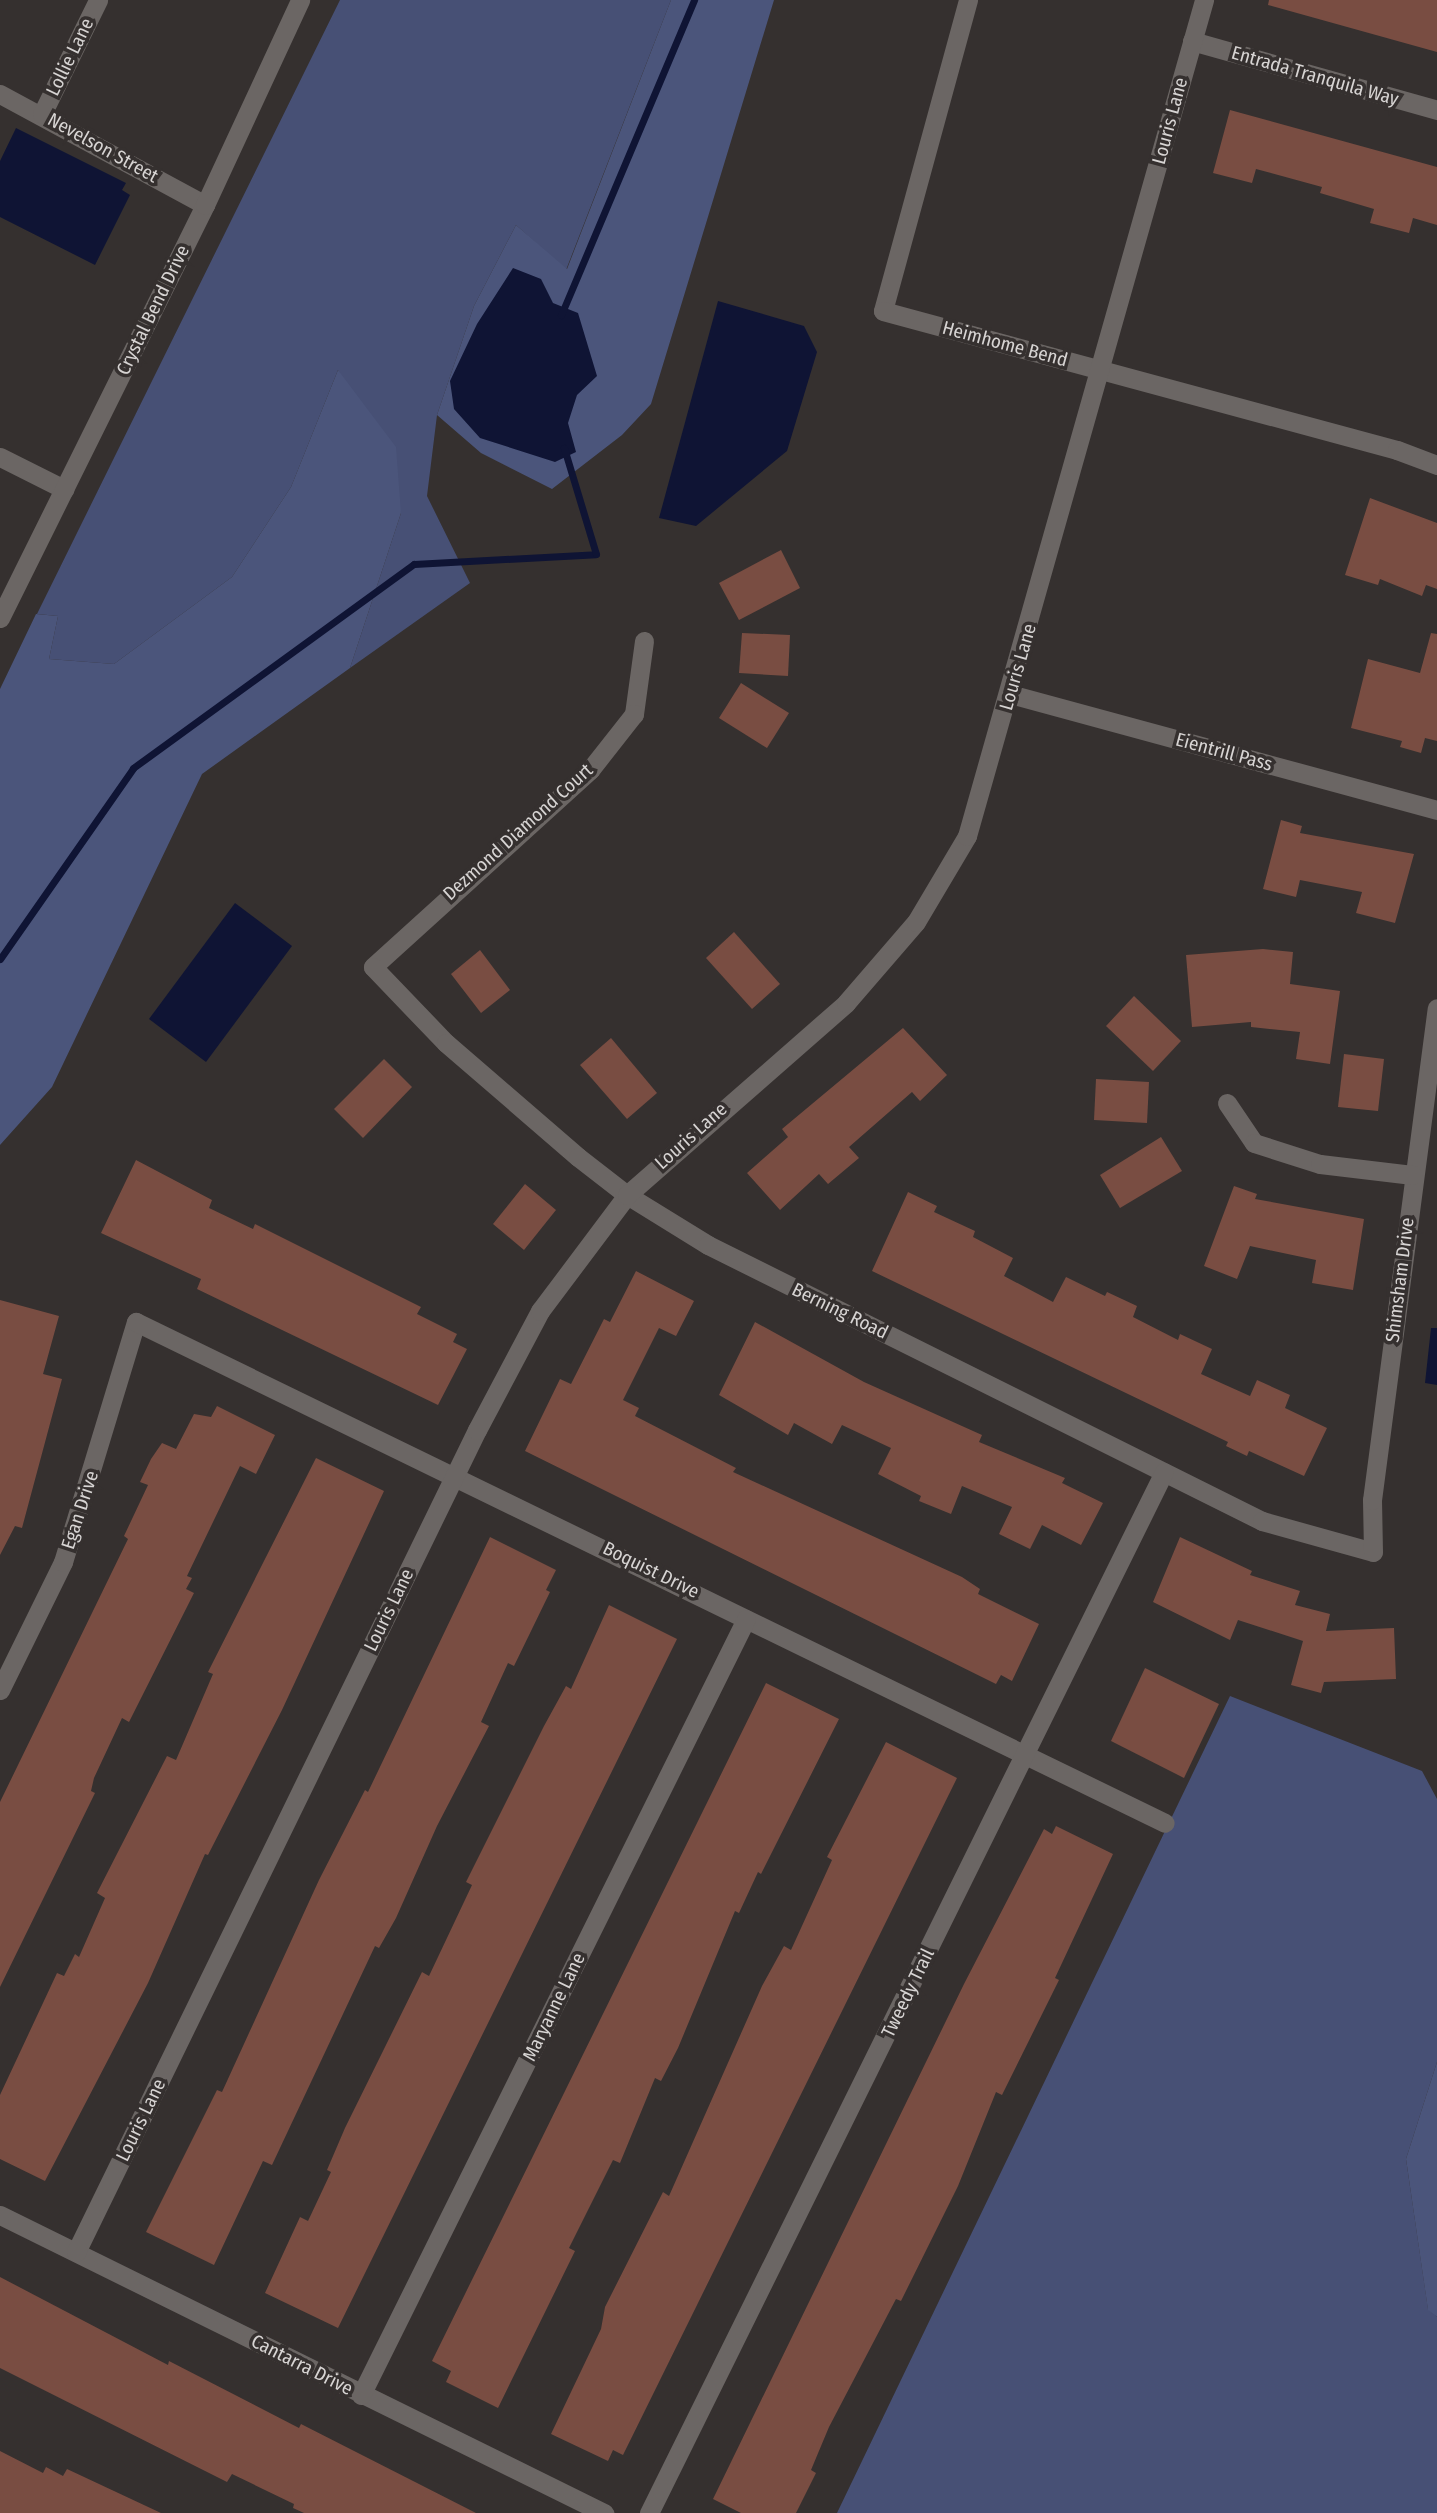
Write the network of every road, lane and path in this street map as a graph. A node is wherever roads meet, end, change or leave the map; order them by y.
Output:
1 (98, 0) edge
2 (300, 0) edge
3 (968, 0) edge
4 (1204, 0) edge
5 (1192, 41) junction
6 (0, 94) edge
7 (1437, 110) edge
8 (42, 114) junction
9 (205, 205) junction
10 (1102, 370) junction
11 (0, 457) edge
12 (1437, 466) edge
13 (64, 489) junction
14 (0, 618) edge
15 (644, 641) dead end
16 (1010, 694) junction
17 (1437, 810) edge
18 (374, 966) joint
19 (1437, 1008) edge
20 (1227, 1102) dead end
21 (1412, 1175) junction
22 (627, 1195) junction
23 (136, 1322) joint
24 (1164, 1472) junction
25 (456, 1474) junction
26 (1373, 1552) joint
27 (746, 1619) junction
28 (0, 1690) edge
29 (1028, 1753) junction
30 (1165, 1823) dead end
31 (0, 2215) edge
32 (76, 2252) junction
33 (361, 2395) junction
34 (604, 2513) edge
35 (649, 2513) edge

1 - 8 street, Lollie Lane
2 - 9 street, Crystal Bend Drive
3 - 10 street, Heimhome Bend
4 - 5 street, Louris Lane
5 - 7 street, Entrada Tranquila Way
5 - 10 street, Louris Lane
6 - 8 street, Nevelson Street
8 - 9 street, Nevelson Street
9 - 13 street, Crystal Bend Drive
10 - 12 street, Heimhome Bend
10 - 16 street, Louris Lane
11 - 13 street
13 - 14 street, Crystal Bend Drive
15 - 18 street, Dezmond Diamond Court
16 - 17 street, Eientrill Pass
16 - 22 street, Louris Lane
18 - 22 street, Berning Road
19 - 21 street, Shimsham Drive
20 - 21 street
21 - 26 street, Shimsham Drive
22 - 24 street, Berning Road
22 - 25 street, Louris Lane
23 - 25 street, Boquist Drive
23 - 28 street, Egan Drive
24 - 26 street, Berning Road
24 - 29 street, Tweedy Trail
25 - 27 street, Boquist Drive
25 - 32 street, Louris Lane
27 - 29 street, Boquist Drive
27 - 33 street, Maryanne Lane
29 - 30 street, Boquist Drive
29 - 35 street, Tweedy Trail
31 - 32 street, Cantarra Drive
32 - 33 street, Cantarra Drive
33 - 34 street, Cantarra Drive

